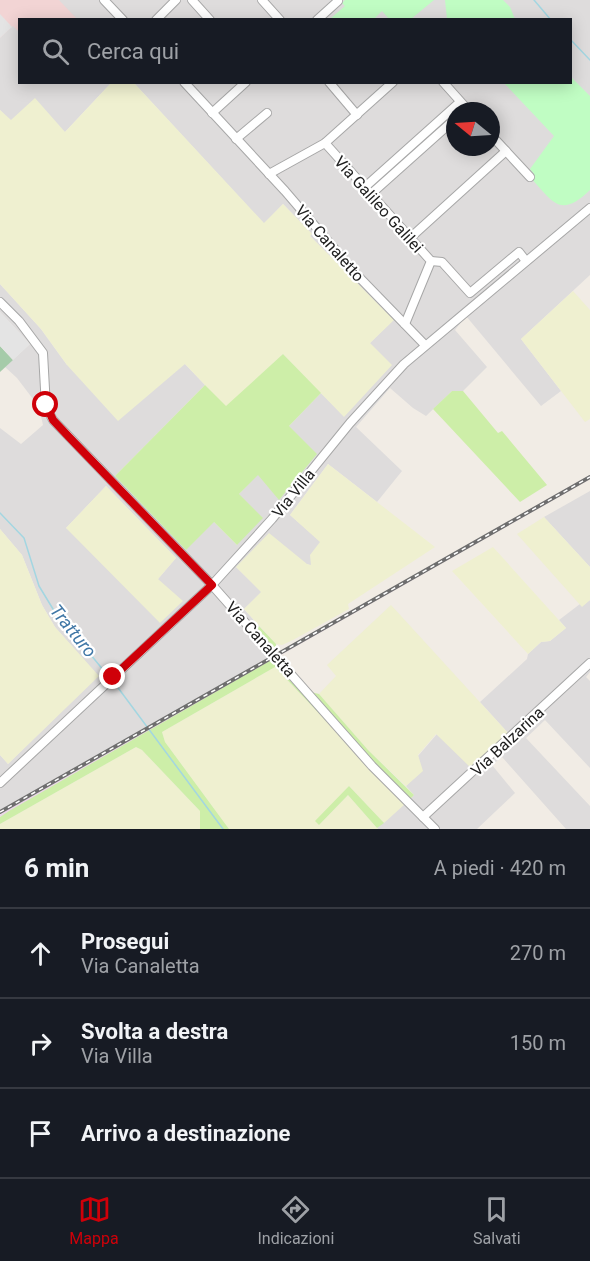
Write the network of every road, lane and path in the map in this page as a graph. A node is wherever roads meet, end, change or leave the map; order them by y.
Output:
1 (104, 0) edge
2 (176, 0) edge
3 (192, 0) edge
4 (262, 0) edge
5 (338, 1) edge
6 (121, 18) edge
7 (158, 18) edge
8 (208, 18) edge
9 (278, 18) edge
10 (319, 18) edge
11 (186, 84) edge
12 (244, 84) edge
13 (331, 84) edge
14 (391, 84) edge
15 (445, 84) edge
16 (460, 102) edge
17 (212, 113) junction
18 (267, 113) dead end
19 (357, 115) junction
20 (446, 123) edge
21 (446, 127) edge
22 (236, 139) junction
23 (325, 143) junction
24 (500, 145) edge
25 (506, 151) junction
26 (269, 174) junction
27 (530, 177) dead end
28 (364, 187) junction
29 (371, 194) junction
30 (590, 208) edge
31 (410, 238) junction
32 (431, 261) junction
33 (526, 261) junction
34 (0, 302) edge
35 (405, 324) junction
36 (425, 345) junction
37 (212, 585) junction
38 (590, 663) edge
39 (0, 783) edge
40 (423, 817) junction
41 (435, 829) edge

1 - 6 street
2 - 7 street
3 - 8 street
4 - 9 street
5 - 10 street
11 - 17 street, Via Canaletto
12 - 17 street
13 - 19 street
14 - 19 street
15 - 16 street
17 - 22 street, Via Canaletto
18 - 22 street
19 - 23 street
20 - 28 street
21 - 29 street
22 - 26 street, Via Canaletto
23 - 26 street, Via Galileo Galilei
23 - 28 street, Via Galileo Galilei
24 - 25 street
25 - 27 street
25 - 31 street
26 - 35 street, Via Canaletto
28 - 29 street, Via Galileo Galilei
29 - 31 street, Via Galileo Galilei
30 - 33 street, Via Villa
31 - 32 street, Via Galileo Galilei
32 - 33 street
32 - 35 street, Via Galileo Galilei
33 - 36 street, Via Villa
34 - 37 street, Via Canaletta
35 - 36 street, Via Canaletto
36 - 37 street, Via Villa
37 - 39 street, Via Villa
37 - 40 street, Via Canaletta
38 - 40 street, Via Balzarina
40 - 41 street, Via Canaletta

